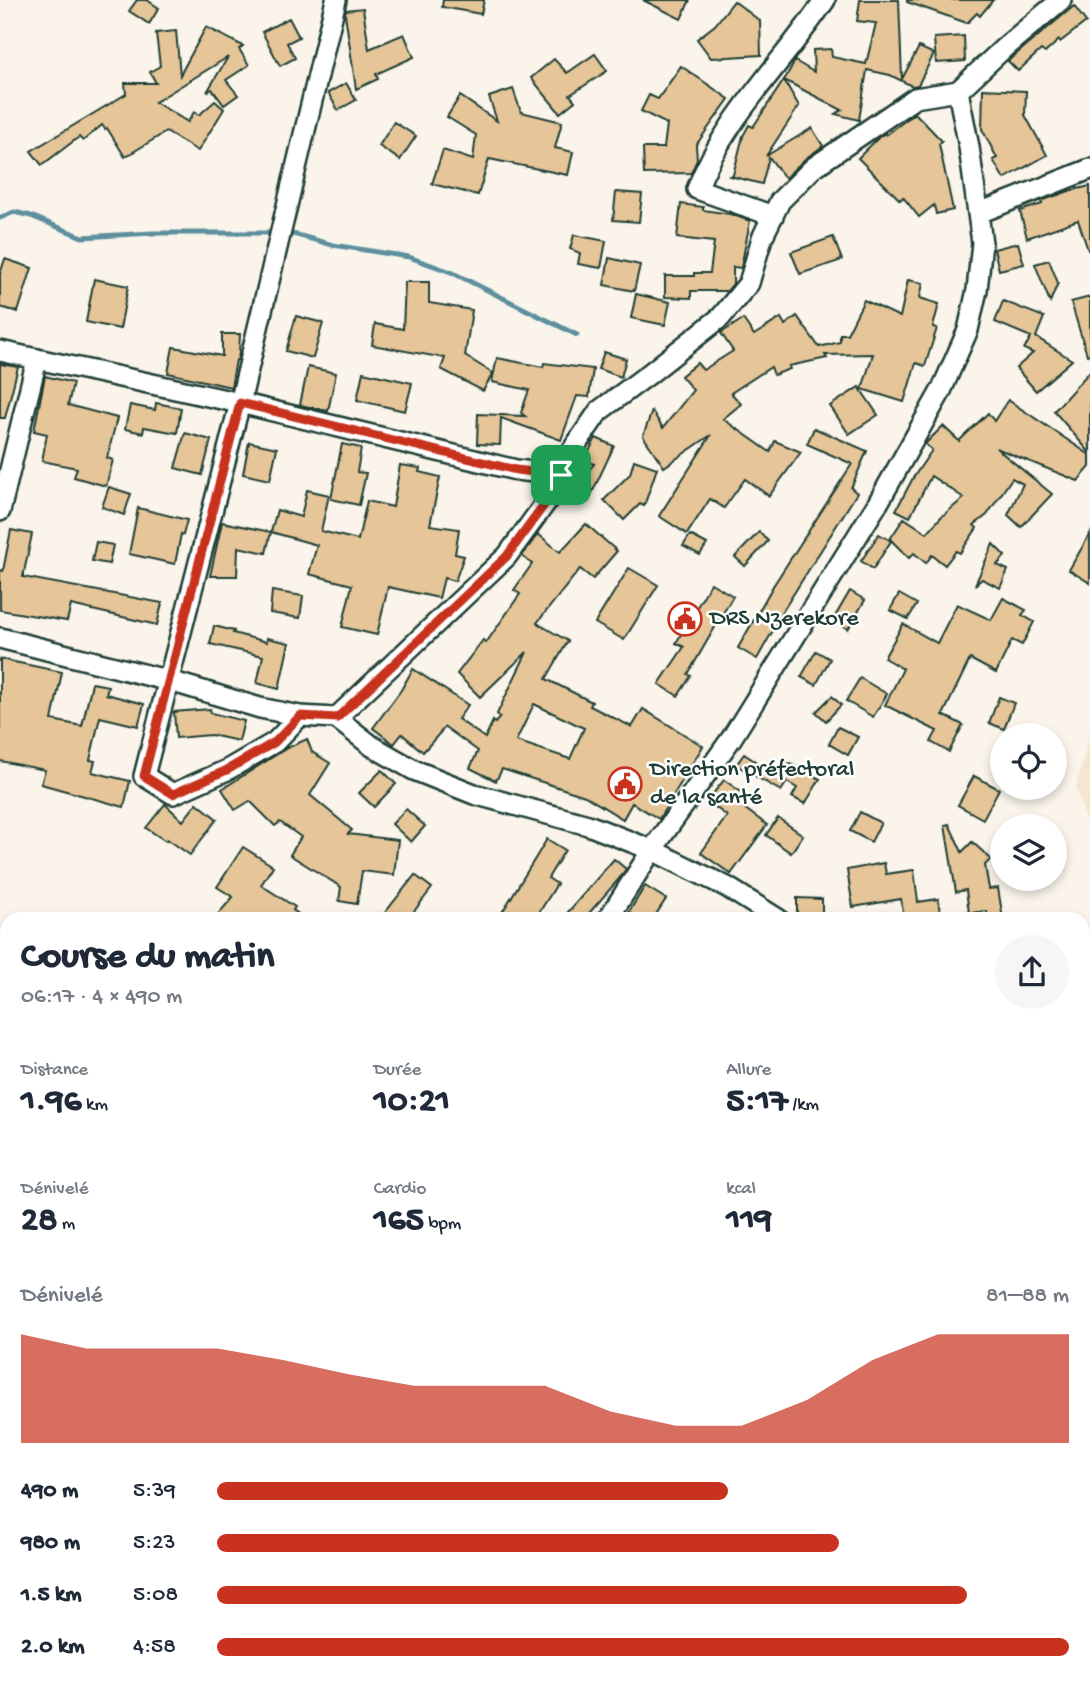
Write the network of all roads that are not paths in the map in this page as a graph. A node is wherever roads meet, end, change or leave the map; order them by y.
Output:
1 (336, 0) edge
2 (825, 0) edge
3 (1061, 0) edge
4 (958, 90) junction
5 (1090, 169) edge
6 (979, 214) junction
7 (773, 216) junction
8 (0, 351) edge
9 (37, 359) junction
10 (240, 403) junction
11 (561, 475) junction
12 (0, 510) edge
13 (0, 638) edge
14 (170, 681) junction
15 (300, 716) junction
16 (337, 718) junction
17 (652, 850) junction
18 (612, 912) edge
19 (767, 912) edge

1 - 10 street
2 - 7 street
3 - 4 street
4 - 6 street
4 - 7 street
5 - 6 street
6 - 17 street
7 - 11 street
8 - 9 street
9 - 10 street
9 - 12 street
10 - 11 street
10 - 14 street
11 - 16 street
13 - 14 street
14 - 15 street
14 - 15 street
15 - 16 street
16 - 17 street
17 - 18 street
17 - 19 street

